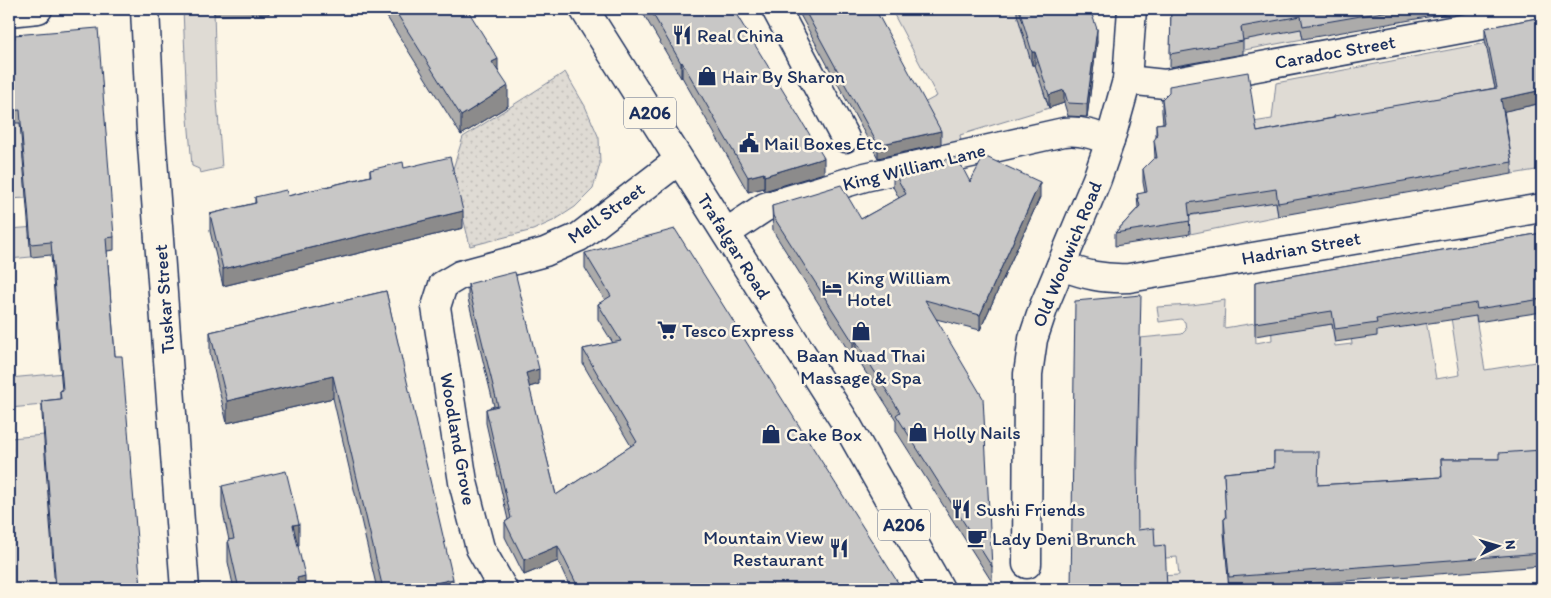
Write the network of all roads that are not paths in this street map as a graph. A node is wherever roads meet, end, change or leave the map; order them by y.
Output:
1 (38, 9) edge
2 (145, 9) edge
3 (584, 9) edge
4 (776, 9) edge
5 (1132, 9) edge
6 (9, 12) edge
7 (1542, 14) edge
8 (1127, 80) junction
9 (845, 138) dead end
10 (1110, 141) junction
11 (679, 160) junction
12 (1542, 208) edge
13 (726, 234) junction
14 (1061, 266) junction
15 (444, 284) joint
16 (1027, 564) dead end
17 (185, 589) edge
18 (503, 589) edge
19 (940, 589) edge

1 - 6 street
2 - 17 street, Tuskar Street
3 - 11 street, Trafalgar Road / A206
4 - 9 street
5 - 8 street, Old Woolwich Road
7 - 8 street, Caradoc Street
8 - 10 street, Old Woolwich Road
10 - 13 street, King William Lane
10 - 14 street, Old Woolwich Road
11 - 13 street, Trafalgar Road / A206
11 - 15 street, Mell Street
12 - 14 street, Hadrian Street
13 - 19 street, Trafalgar Road / A206
14 - 16 street, Old Woolwich Road
15 - 18 street, Woodland Grove

